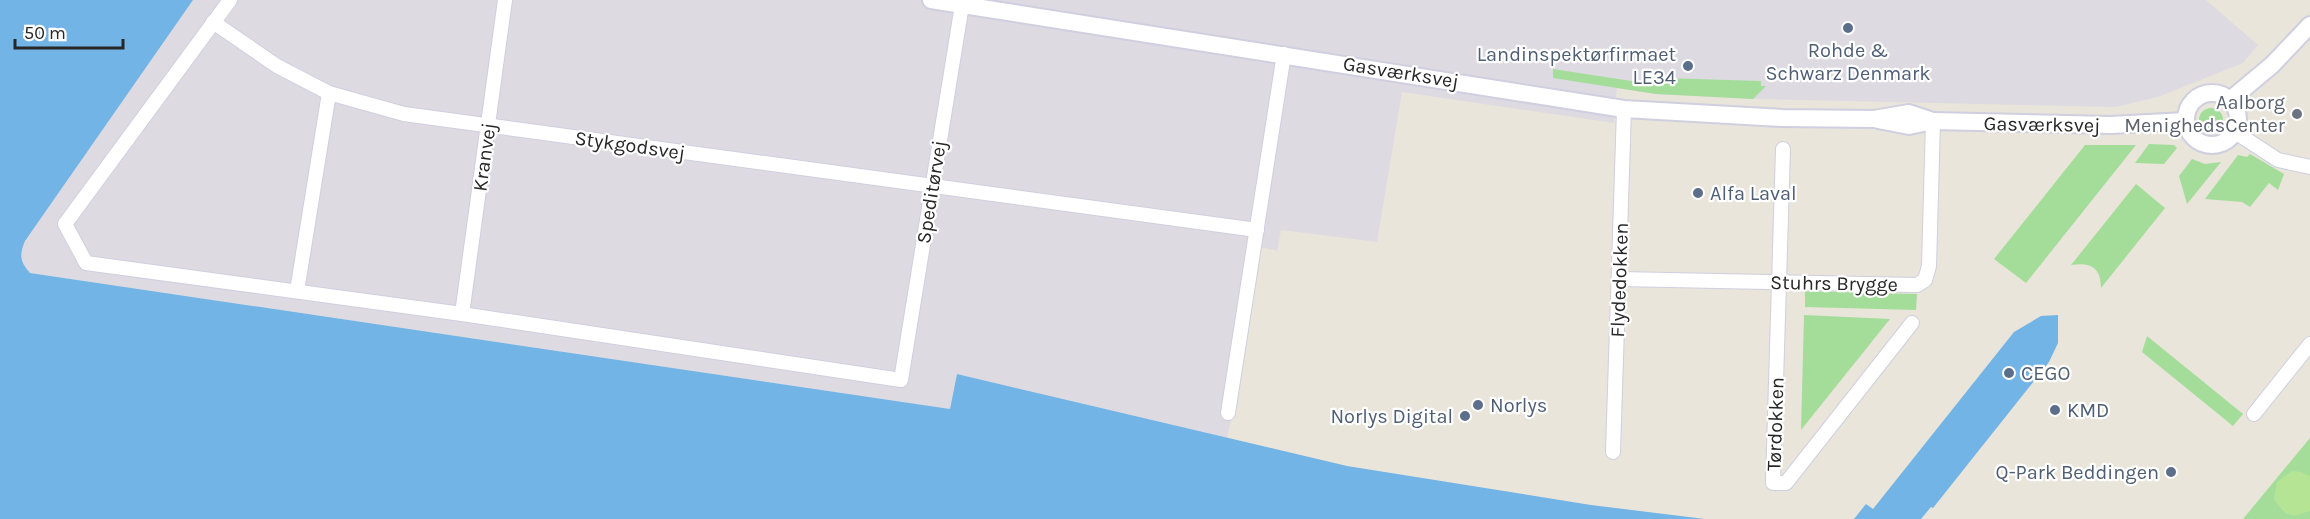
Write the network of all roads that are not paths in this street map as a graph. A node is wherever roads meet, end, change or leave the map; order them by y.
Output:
1 (230, 0) edge
2 (505, 0) edge
3 (931, 0) edge
4 (962, 5) junction
5 (213, 22) junction
6 (2310, 25) edge
7 (1284, 54) junction
8 (329, 93) junction
9 (2230, 100) junction
10 (1624, 109) junction
11 (1933, 121) junction
12 (2186, 121) junction
13 (488, 125) junction
14 (2235, 132) junction
15 (1783, 149) dead end
16 (2310, 166) edge
17 (932, 188) junction
18 (1257, 230) junction
19 (1619, 279) junction
20 (1779, 282) junction
21 (297, 291) junction
22 (462, 314) junction
23 (1912, 324) dead end
24 (2307, 353) edge
25 (1228, 413) dead end
26 (2254, 414) dead end
27 (1613, 452) dead end

1 - 5 street
2 - 13 street, Kranvej
3 - 4 street, Gasværksvej
4 - 7 street, Gasværksvej
4 - 17 street, Speditørvej
5 - 8 street, Stykgodsvej
5 - 21 street
6 - 9 street
7 - 10 street, Gasværksvej
7 - 18 street
8 - 13 street, Stykgodsvej
8 - 21 street
9 - 12 street
9 - 14 street
10 - 11 street, Gasværksvej
10 - 19 street, Flydedokken
11 - 12 street, Gasværksvej
11 - 20 street, Stuhrs Brygge
12 - 14 street
13 - 17 street, Stykgodsvej
13 - 22 street, Kranvej
14 - 16 street
15 - 20 street, Tørdokken
17 - 18 street
17 - 22 street, Speditørvej
18 - 25 street
19 - 20 street, Stuhrs Brygge
19 - 27 street, Flydedokken
20 - 23 street, Tørdokken
21 - 22 street
24 - 26 street

